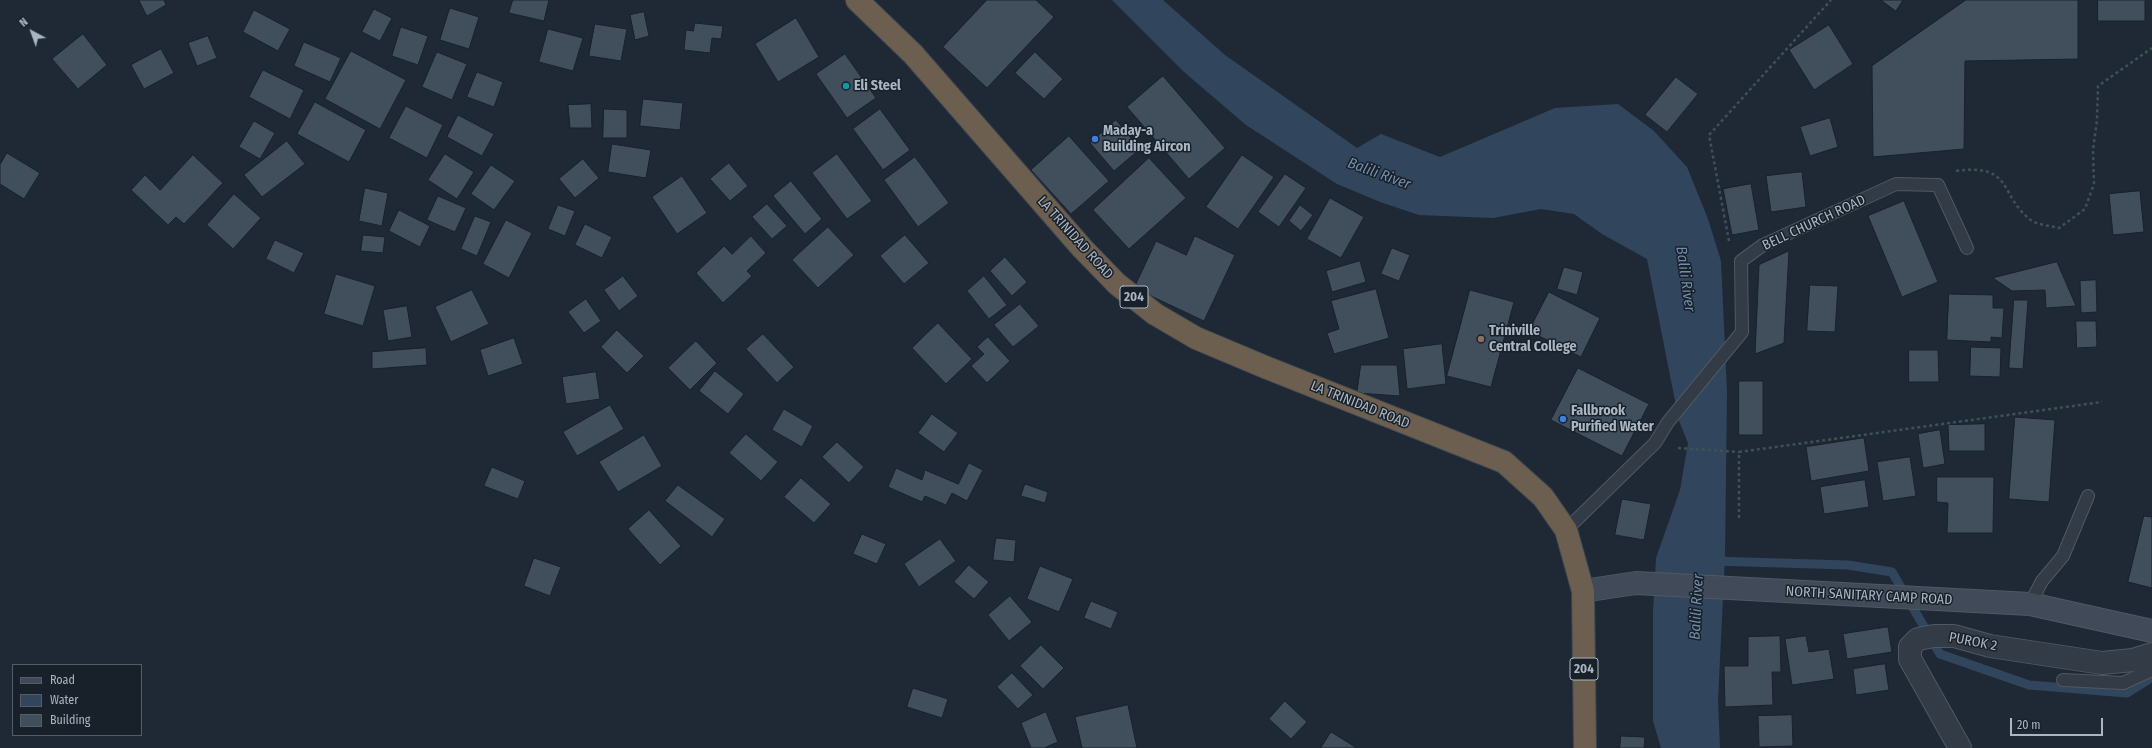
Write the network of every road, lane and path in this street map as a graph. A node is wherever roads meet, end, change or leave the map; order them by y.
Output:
1 (857, 0) edge
2 (1831, 0) edge
3 (2152, 48) edge
4 (1938, 185) junction
5 (1731, 247) dead end
6 (1967, 248) dead end
7 (2102, 402) dead end
8 (1686, 450) dead end
9 (1739, 452) junction
10 (2088, 496) dead end
11 (1739, 518) dead end
12 (1566, 530) junction
13 (1583, 591) junction
14 (2030, 604) junction
15 (2152, 631) edge
16 (2152, 654) edge
17 (2152, 670) edge
18 (2063, 680) dead end
19 (1585, 748) edge
20 (1960, 748) edge

1 - 12 highway, LA TRINIDAD ROAD / 204
2 - 5 path
3 - 4 path
4 - 6 lane
4 - 12 lane, BELL CHURCH ROAD
7 - 9 path
8 - 9 path
9 - 11 path
10 - 14 lane
12 - 13 highway, 204
13 - 14 street, NORTH SANITARY CAMP ROAD
13 - 19 highway, 204
14 - 15 street, NORTH SANITARY CAMP ROAD
16 - 20 street, PUROK 2
17 - 18 lane

